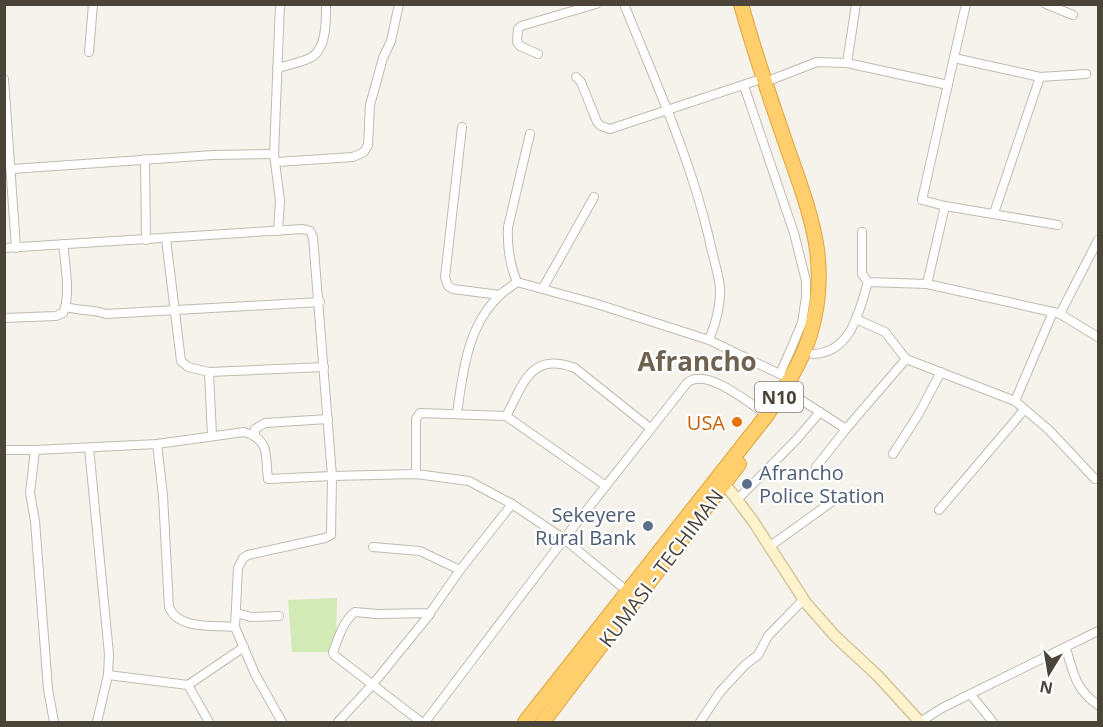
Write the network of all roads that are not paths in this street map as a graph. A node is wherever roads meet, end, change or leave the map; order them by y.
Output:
1 (93, 4) edge
2 (280, 4) edge
3 (326, 4) edge
4 (399, 4) edge
5 (596, 4) edge
6 (624, 4) edge
7 (741, 4) edge
8 (748, 4) edge
9 (856, 4) edge
10 (966, 4) edge
11 (1046, 4) edge
12 (1073, 15) dead end
13 (89, 52) dead end
14 (538, 54) dead end
15 (954, 58) junction
16 (847, 63) junction
17 (277, 68) junction
18 (1086, 74) dead end
19 (576, 77) dead end
20 (1040, 77) junction
21 (4, 79) edge
22 (769, 79) junction
23 (948, 85) junction
24 (744, 86) junction
25 (667, 110) junction
26 (462, 127) dead end
27 (530, 134) dead end
28 (275, 158) junction
29 (145, 159) junction
30 (9, 174) edge
31 (594, 197) dead end
32 (945, 206) junction
33 (994, 213) junction
34 (1058, 225) dead end
35 (278, 231) junction
36 (862, 232) dead end
37 (166, 239) junction
38 (146, 240) junction
39 (1098, 240) edge
40 (63, 244) junction
41 (4, 248) edge
42 (16, 248) junction
43 (1096, 253) edge
44 (517, 282) junction
45 (868, 282) junction
46 (927, 284) junction
47 (543, 288) junction
48 (500, 295) junction
49 (320, 302) junction
50 (66, 307) junction
51 (173, 309) junction
52 (1057, 313) junction
53 (4, 318) edge
54 (856, 320) junction
55 (1098, 337) edge
56 (709, 340) junction
57 (813, 354) junction
58 (906, 359) junction
59 (324, 367) junction
60 (209, 372) junction
61 (941, 372) junction
62 (787, 383) junction
63 (1015, 401) junction
64 (1024, 410) junction
65 (820, 412) junction
66 (457, 413) junction
67 (767, 415) junction
68 (506, 416) junction
69 (328, 419) junction
70 (650, 428) junction
71 (846, 429) junction
72 (255, 435) junction
73 (212, 436) junction
74 (157, 444) junction
75 (89, 448) junction
76 (4, 450) edge
77 (35, 450) junction
78 (892, 454) dead end
79 (816, 467) dead end
80 (416, 474) junction
81 (332, 476) junction
82 (1095, 479) dead end
83 (725, 484) junction
84 (606, 486) junction
85 (837, 498) dead end
86 (737, 500) junction
87 (512, 504) junction
88 (939, 510) dead end
89 (564, 539) junction
90 (373, 547) dead end
91 (769, 547) junction
92 (460, 570) junction
93 (627, 591) junction
94 (804, 599) junction
95 (236, 613) junction
96 (430, 613) junction
97 (279, 616) dead end
98 (235, 627) junction
99 (1098, 631) edge
100 (244, 647) junction
101 (1066, 648) junction
102 (108, 675) junction
103 (564, 683) junction
104 (373, 684) junction
105 (188, 685) junction
106 (970, 694) junction
107 (1098, 705) edge
108 (54, 723) edge
109 (97, 723) edge
110 (209, 723) edge
111 (282, 723) edge
112 (338, 723) edge
113 (423, 723) edge
114 (525, 723) edge
115 (543, 723) edge
116 (700, 723) edge
117 (920, 723) edge
118 (993, 723) edge

1 - 13 street
2 - 17 street
3 - 17 street
4 - 28 street
5 - 14 street
6 - 25 street
7 - 22 highway, N10
8 - 22 highway, KUMASI - TECHIMAN / N10
9 - 16 street
10 - 15 street
11 - 12 street
15 - 20 street
15 - 23 street
16 - 22 street
16 - 23 street
17 - 28 street
18 - 20 street
19 - 25 street
20 - 33 street
21 - 30 street
22 - 24 street
22 - 57 highway, KUMASI - TECHIMAN / N10
22 - 62 highway, N10
23 - 32 street
24 - 25 street
24 - 62 street
25 - 56 street
26 - 48 street
27 - 44 street
28 - 29 street
28 - 35 street
29 - 30 street
29 - 38 street
30 - 42 street
31 - 47 street
32 - 33 street
32 - 46 street
33 - 34 street
35 - 37 street
35 - 49 street
36 - 45 street
37 - 38 street
37 - 51 street
38 - 40 street
39 - 43 street
40 - 42 street
40 - 50 street
41 - 42 street
43 - 52 street
44 - 47 street
44 - 48 street
45 - 46 street
45 - 54 street
46 - 52 street
47 - 56 street
48 - 66 street
49 - 51 street
49 - 59 street
50 - 51 street
50 - 53 street
51 - 60 street
52 - 55 street
52 - 63 street
54 - 57 street
54 - 58 street
56 - 62 street
57 - 62 highway, KUMASI - TECHIMAN / N10
58 - 61 street
58 - 71 street
59 - 60 street
59 - 69 street
60 - 73 street
61 - 63 street
61 - 78 street
62 - 65 street
62 - 67 highway, N10
62 - 83 highway, KUMASI - TECHIMAN / N10
63 - 64 street
64 - 82 street
64 - 88 street
65 - 71 street
65 - 86 street
66 - 68 street
66 - 80 street
67 - 70 street
67 - 93 highway, N10
68 - 70 street
68 - 84 street
69 - 72 street
69 - 81 street
70 - 84 street
71 - 79 street
72 - 73 street
72 - 81 street
73 - 74 street
74 - 75 street
74 - 98 street
75 - 77 street
75 - 102 street
76 - 77 street
77 - 108 street
80 - 81 street
80 - 87 street
81 - 95 street
83 - 86 street
83 - 103 highway, KUMASI - TECHIMAN / N10
84 - 89 street
85 - 91 street
86 - 91 street
87 - 89 street
87 - 92 street
89 - 93 street
89 - 113 street
90 - 92 street
91 - 94 street
92 - 96 street
93 - 103 highway, N10
94 - 116 street
94 - 117 street
95 - 97 street
95 - 98 street
96 - 104 street
96 - 104 street
98 - 100 street
99 - 101 street
100 - 105 street
100 - 111 street
101 - 106 street
101 - 107 street
102 - 105 street
102 - 109 street
103 - 114 highway, N10
103 - 115 highway, KUMASI - TECHIMAN / N10
104 - 112 street
104 - 113 street
105 - 110 street
106 - 117 street
106 - 118 street

